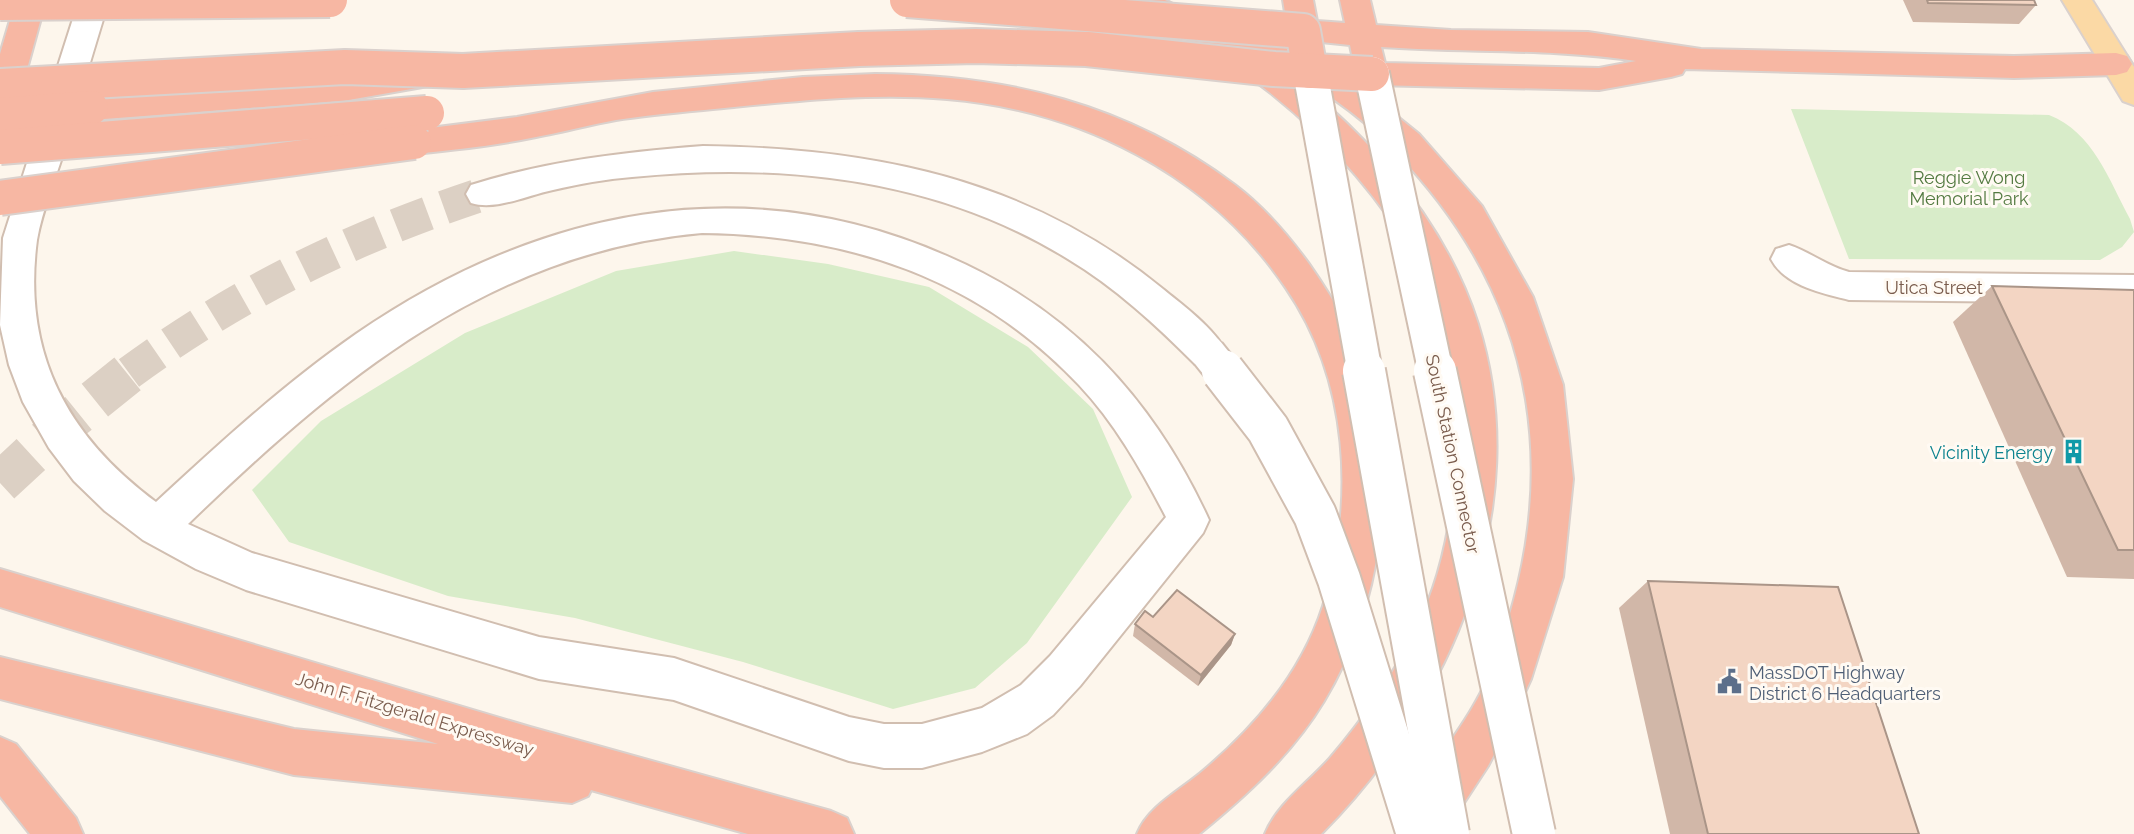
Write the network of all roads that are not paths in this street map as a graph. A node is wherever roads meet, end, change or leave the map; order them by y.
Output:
1 (31, 0) edge
2 (94, 0) edge
3 (330, 0) edge
4 (907, 0) edge
5 (1138, 0) edge
6 (1184, 0) edge
7 (1298, 0) edge
8 (1355, 0) edge
9 (2077, 0) edge
10 (0, 3) edge
11 (1303, 31) junction
12 (1363, 35) junction
13 (1701, 60) junction
14 (2125, 64) edge
15 (463, 71) junction
16 (1310, 71) junction
17 (1372, 74) junction
18 (0, 86) edge
19 (2134, 93) edge
20 (0, 109) edge
21 (0, 115) edge
22 (421, 128) junction
23 (0, 147) edge
24 (483, 194) tunnel mouth
25 (0, 198) edge
26 (1789, 259) dead end
27 (2134, 289) edge
28 (157, 527) junction
29 (0, 588) edge
30 (0, 678) edge
31 (0, 760) edge
32 (666, 789) junction
33 (60, 834) edge
34 (831, 834) edge
35 (1160, 834) edge
36 (1288, 834) edge
37 (1416, 834) edge
38 (1448, 834) edge
39 (1534, 834) edge

1 - 20 highway
2 - 28 street
3 - 10 highway, bridge
4 - 11 highway, bridge
5 - 36 highway
6 - 37 highway
7 - 11 highway
8 - 12 highway
9 - 14 main road
11 - 12 highway
11 - 16 highway, bridge
12 - 13 highway
12 - 17 highway
13 - 14 highway
13 - 17 highway
14 - 19 main road
15 - 16 highway, bridge
15 - 18 highway, bridge
15 - 21 highway, bridge
16 - 17 highway, bridge
16 - 38 street, bridge
17 - 39 street, South Station Connector, bridge
22 - 23 highway, bridge
22 - 25 highway, bridge
22 - 35 highway
24 - 37 street, bridge
26 - 27 street, Utica Street
28 - 28 street
29 - 32 highway, John F. Fitzgerald Expressway
30 - 32 highway
31 - 33 highway
32 - 34 highway, John F. Fitzgerald Expressway

